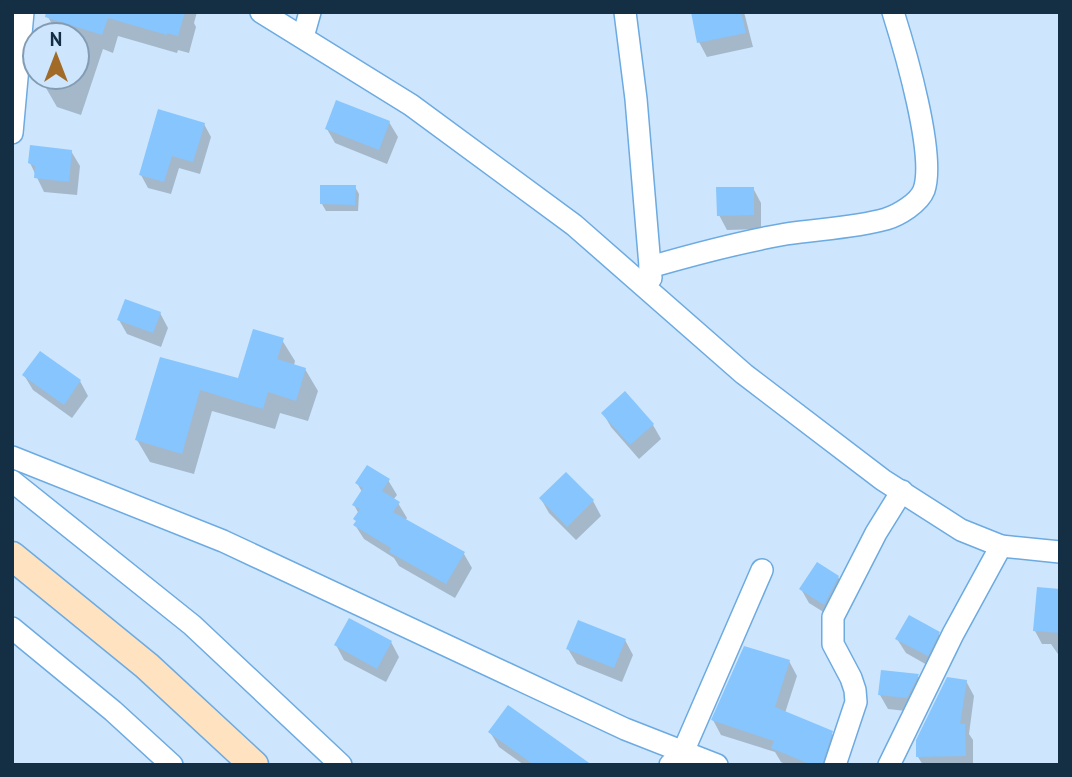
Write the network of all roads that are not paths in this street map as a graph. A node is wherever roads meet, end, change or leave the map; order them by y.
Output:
1 (23, 12) edge
2 (261, 12) edge
3 (310, 12) edge
4 (625, 12) edge
5 (893, 12) edge
6 (303, 37) junction
7 (13, 118) edge
8 (12, 133) edge
9 (650, 267) junction
10 (652, 291) junction
11 (12, 457) edge
12 (12, 481) edge
13 (902, 491) junction
14 (1001, 546) junction
15 (1060, 552) edge
16 (12, 556) edge
17 (762, 570) dead end
18 (12, 628) edge
19 (677, 758) edge
20 (172, 765) edge
21 (254, 765) edge
22 (341, 765) edge
23 (717, 765) edge
24 (835, 765) edge
25 (889, 765) edge

1 - 7 street
2 - 6 street
3 - 6 street
4 - 9 street
5 - 9 street
6 - 10 street
7 - 8 street
9 - 10 street
10 - 13 street
11 - 19 street
12 - 22 street
13 - 14 street
13 - 24 street
14 - 15 street
14 - 25 street
16 - 21 main road
17 - 19 street
18 - 20 street
19 - 23 street

